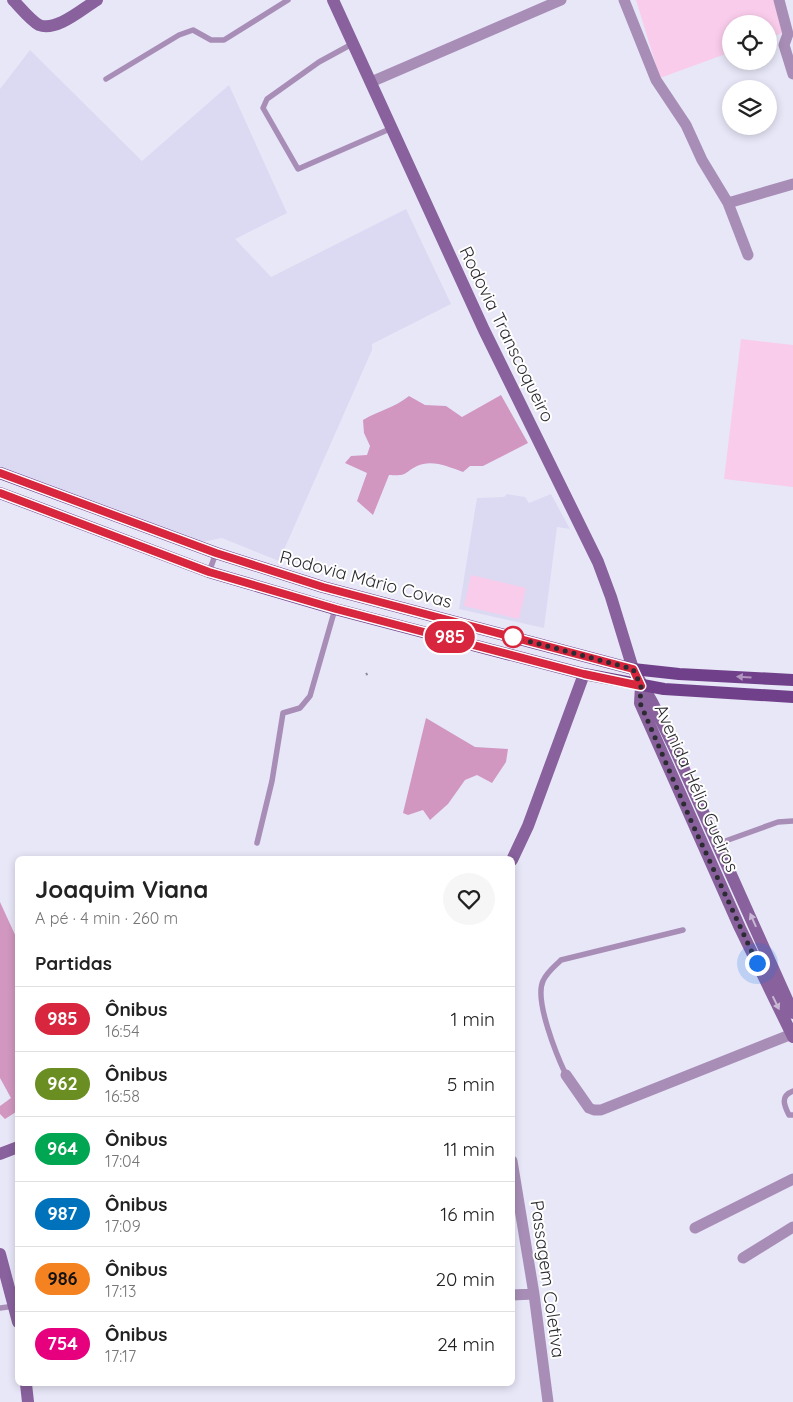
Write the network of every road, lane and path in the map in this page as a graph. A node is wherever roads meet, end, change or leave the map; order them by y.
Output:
1 (13, 0) edge
2 (97, 0) edge
3 (288, 0) edge
4 (333, 0) edge
5 (561, 0) edge
6 (624, 0) edge
7 (779, 0) edge
8 (353, 43) junction
9 (793, 74) edge
10 (106, 79) dead end
11 (371, 82) junction
12 (392, 128) junction
13 (793, 184) edge
14 (728, 203) junction
15 (748, 255) dead end
16 (0, 473) edge
17 (0, 493) edge
18 (216, 553) junction
19 (209, 572) junction
20 (336, 609) junction
21 (633, 669) junction
22 (366, 673) dead end
23 (584, 674) junction
24 (368, 676) dead end
25 (793, 680) edge
26 (641, 686) junction
27 (793, 697) edge
28 (793, 821) edge
29 (257, 843) dead end
30 (718, 844) junction
31 (514, 856) edge
32 (684, 930) dead end
33 (793, 1013) edge
34 (792, 1036) edge
35 (566, 1075) joint
36 (793, 1091) edge
37 (793, 1116) edge
38 (15, 1148) edge
39 (0, 1154) edge
40 (515, 1179) edge
41 (793, 1179) edge
42 (793, 1227) edge
43 (695, 1228) dead end
44 (0, 1254) edge
45 (743, 1258) dead end
46 (534, 1294) junction
47 (515, 1295) edge
48 (15, 1306) joint
49 (0, 1308) edge
50 (26, 1386) edge
51 (28, 1402) edge
52 (548, 1402) edge

1 - 2 main road
3 - 10 lane
4 - 8 main road, Rodovia Transcoqueiro
5 - 11 street
6 - 14 street
7 - 9 street
8 - 11 main road, Rodovia Transcoqueiro
8 - 12 lane
11 - 12 main road, Rodovia Transcoqueiro
12 - 21 main road, Rodovia Transcoqueiro
13 - 14 street
14 - 15 street
16 - 18 main road, Rodovia Mário Covas
17 - 19 main road, Rodovia Mário Covas
18 - 19 lane
18 - 21 main road, Rodovia Mário Covas
19 - 20 main road, Rodovia Mário Covas
20 - 23 main road, Rodovia Mário Covas
20 - 29 lane
25 -> 21 main road, Rodovia Mário Covas
21 - 26 main road, Rodovia Transcoqueiro
22 - 24 path
23 - 26 main road, Rodovia Mário Covas
23 - 31 main road
26 - 27 main road, Rodovia Mário Covas
26 - 30 main road, Avenida Hélio Gueiros
26 -> 34 main road, Avenida Hélio Gueiros
28 - 30 lane
33 -> 30 main road, Avenida Hélio Gueiros
32 - 35 lane
34 - 35 street
36 - 37 lane
38 - 39 main road
40 - 46 street, Passagem Coletiva
41 - 43 street
42 - 45 street
44 - 48 main road
46 - 47 street
46 - 52 street, Passagem Coletiva
48 - 49 lane
50 - 51 main road

